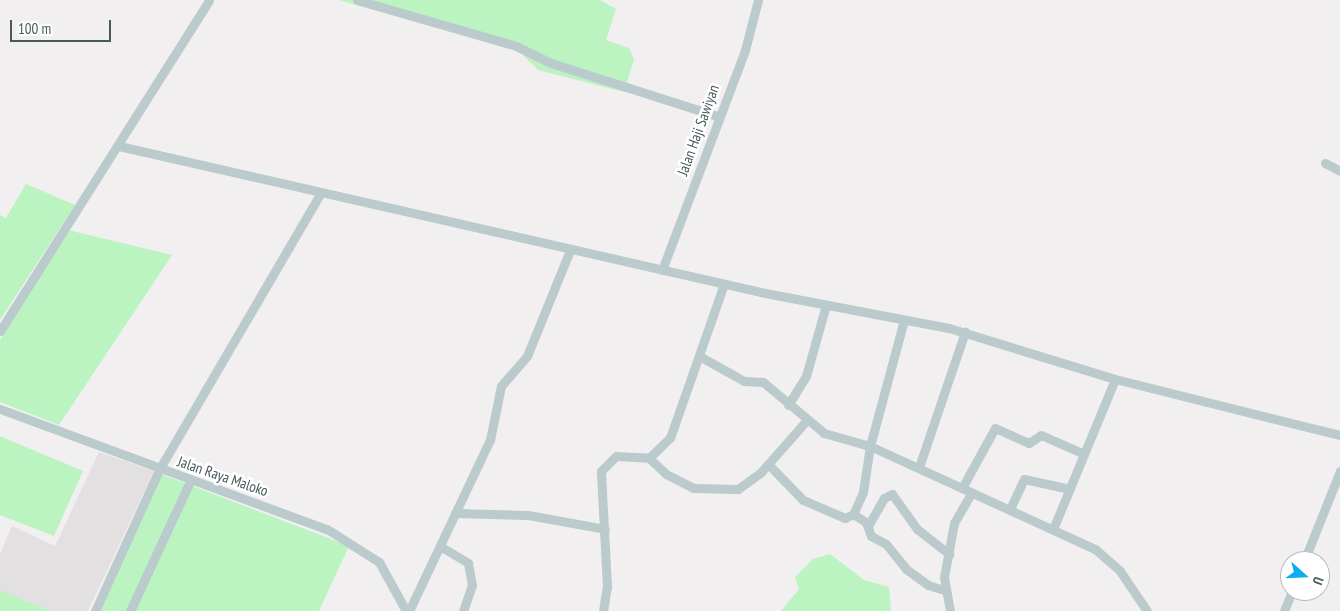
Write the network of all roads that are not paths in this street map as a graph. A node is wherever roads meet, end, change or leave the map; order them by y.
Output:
1 (209, 0) edge
2 (357, 0) edge
3 (758, 0) edge
4 (718, 116) junction
5 (120, 146) junction
6 (1325, 162) dead end
7 (1340, 171) edge
8 (320, 194) junction
9 (570, 250) junction
10 (662, 270) junction
11 (724, 284) junction
12 (826, 305) junction
13 (904, 320) junction
14 (0, 331) edge
15 (965, 332) junction
16 (701, 357) junction
17 (1115, 379) junction
18 (788, 405) junction
19 (0, 409) edge
20 (807, 420) junction
21 (1340, 435) edge
22 (870, 446) junction
23 (1084, 454) junction
24 (649, 458) junction
25 (768, 464) junction
26 (919, 467) junction
27 (160, 468) junction
28 (1340, 471) edge
29 (191, 479) junction
30 (962, 488) junction
31 (1070, 489) junction
32 (971, 493) junction
33 (1010, 509) junction
34 (456, 513) junction
35 (853, 514) junction
36 (867, 525) junction
37 (605, 528) junction
38 (1053, 529) junction
39 (440, 546) junction
40 (1308, 551) edge
41 (949, 554) junction
42 (944, 590) junction
43 (95, 611) edge
44 (130, 611) edge
45 (407, 611) edge
46 (463, 611) edge
47 (603, 611) edge
48 (950, 611) edge
49 (1147, 611) edge

1 - 5 street
2 - 4 street
3 - 4 street, Jalan Haji Sawiyan
4 - 10 street, Jalan Haji Sawiyan
5 - 8 street
5 - 14 street
6 - 7 street
8 - 9 street
8 - 27 street
9 - 10 street
9 - 34 street
10 - 11 street
11 - 12 street
11 - 16 street
12 - 13 street
12 - 18 street
13 - 15 street
13 - 22 street
15 - 17 street
15 - 26 street
16 - 18 street
16 - 24 street
17 - 21 street
17 - 23 street
18 - 20 street
19 - 27 street, Jalan Raya Maloko
20 - 22 street
20 - 25 street
22 - 26 street
22 - 35 street
23 - 30 street
23 - 31 street
24 - 25 street
24 - 37 street
25 - 35 street
26 - 30 street
27 - 29 street, Jalan Raya Maloko
27 - 43 street
28 - 40 street
29 - 44 street
29 - 45 street, Jalan Raya Maloko
30 - 32 street
31 - 33 street
31 - 38 street
32 - 33 street
32 - 41 street
33 - 38 street
34 - 37 street
34 - 39 street
35 - 36 street
36 - 41 street
36 - 42 street
37 - 47 street
38 - 49 street
39 - 45 street
39 - 46 street
41 - 42 street
42 - 48 street

